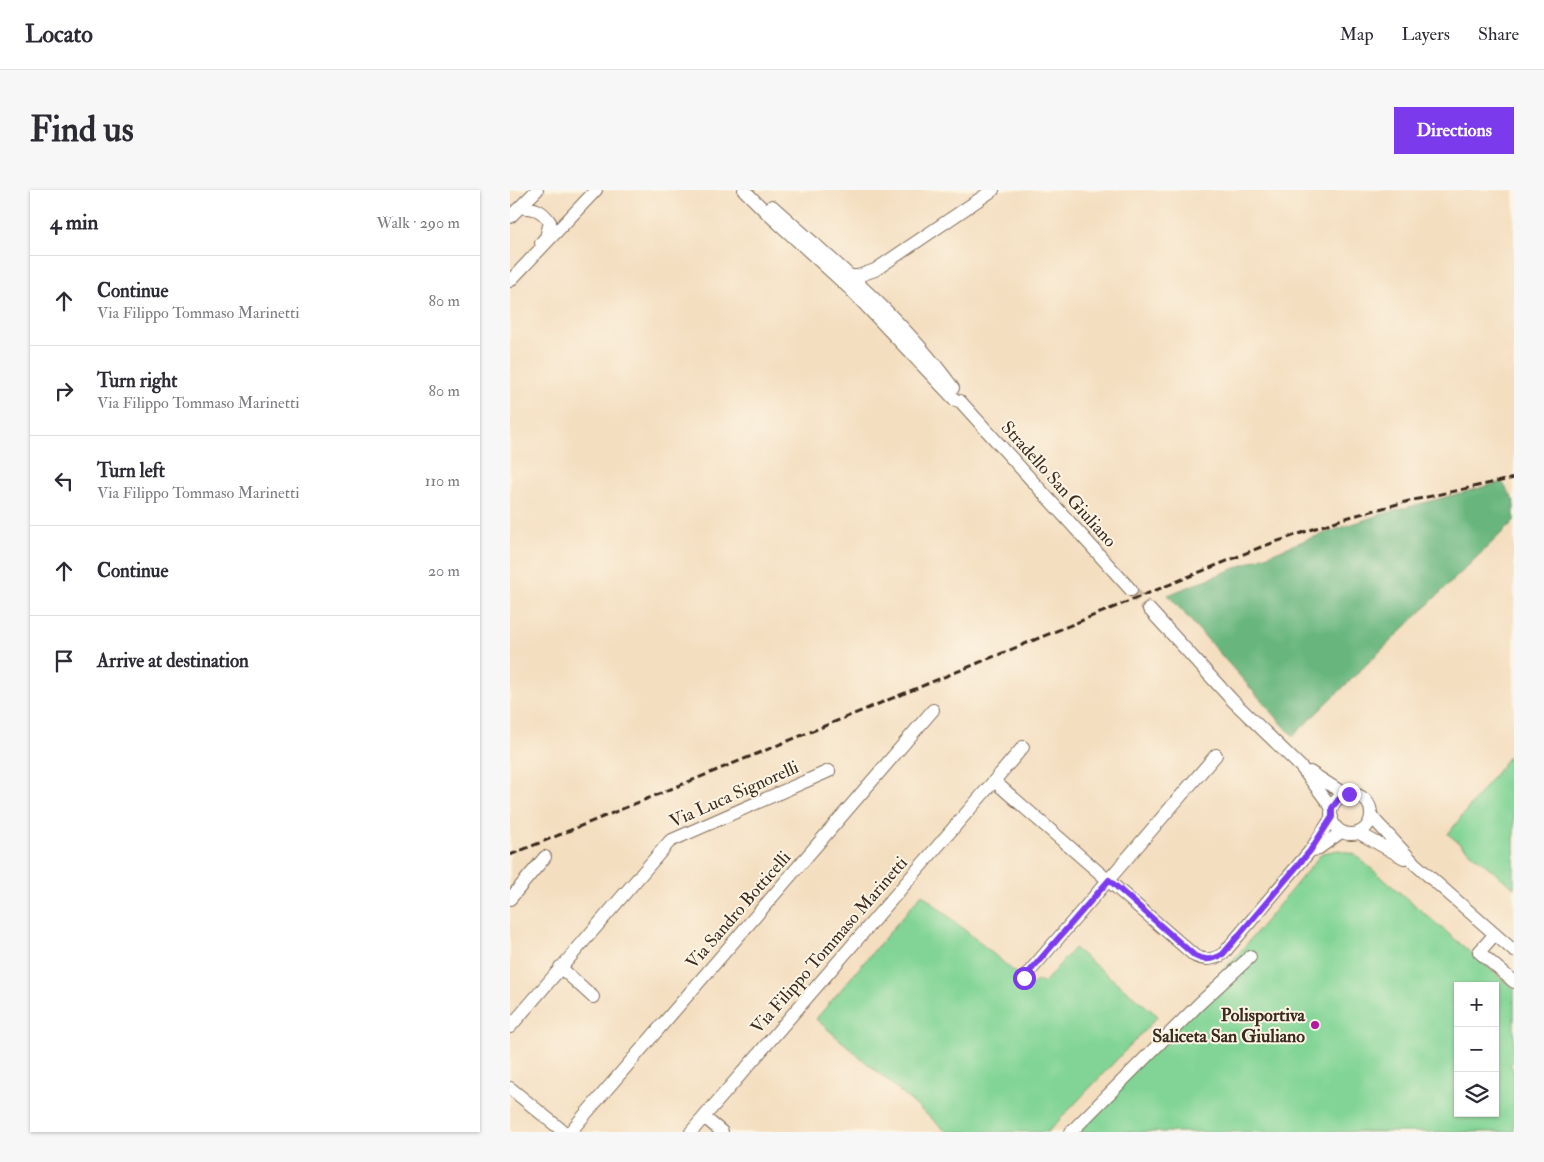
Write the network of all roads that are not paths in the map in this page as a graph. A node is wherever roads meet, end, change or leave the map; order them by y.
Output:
1 (537, 190) edge
2 (596, 190) edge
3 (744, 190) edge
4 (756, 190) edge
5 (993, 190) edge
6 (515, 212) edge
7 (804, 247) junction
8 (526, 266) junction
9 (875, 270) junction
10 (851, 276) junction
11 (510, 281) edge
12 (874, 299) junction
13 (891, 316) junction
14 (911, 352) junction
15 (960, 401) junction
16 (1131, 590) tunnel mouth
17 (1148, 609) tunnel mouth
18 (933, 710) dead end
19 (1023, 747) dead end
20 (1216, 755) dead end
21 (1301, 766) junction
22 (829, 771) dead end
23 (994, 781) junction
24 (1346, 795) junction
25 (1332, 812) junction
26 (1371, 816) junction
27 (1342, 832) junction
28 (1359, 833) junction
29 (1310, 851) junction
30 (546, 856) dead end
31 (1414, 864) junction
32 (1109, 880) junction
33 (510, 899) edge
34 (1495, 934) junction
35 (1514, 951) edge
36 (1250, 957) dead end
37 (560, 968) junction
38 (1024, 978) dead end
39 (1514, 982) edge
40 (593, 997) dead end
41 (510, 1027) edge
42 (510, 1088) edge
43 (704, 1117) junction
44 (564, 1132) edge
45 (570, 1132) edge
46 (691, 1132) edge
47 (722, 1132) edge
48 (1071, 1132) edge

1 - 6 street
2 - 8 street
3 - 7 street, Stradello San Giuliano
4 - 10 street, Stradello San Giuliano
5 - 9 street
6 - 8 street
7 - 10 street, Stradello San Giuliano
7 - 14 street, Stradello San Giuliano
8 - 11 street
9 - 10 street
9 - 12 street
10 - 12 street, Stradello San Giuliano
12 - 13 street, Stradello San Giuliano
13 - 14 street, Stradello San Giuliano
13 - 15 street, Stradello San Giuliano
14 - 15 street, Stradello San Giuliano
15 - 16 street, Stradello San Giuliano
17 - 21 street
18 - 45 street, Via Sandro Botticelli
19 - 23 street, Via Filippo Tommaso Marinetti
20 - 32 street
21 - 24 street
21 - 25 street
22 - 37 street, Via Luca Signorelli
23 - 32 street
23 - 43 street, Via Filippo Tommaso Marinetti
24 - 25 street
24 - 26 street
25 - 27 street
25 - 29 street
26 - 28 street
26 - 31 street
27 - 28 street
27 - 29 street
28 - 31 street
29 - 32 street
30 - 33 street
31 - 34 street
32 - 38 street
34 - 35 street
34 - 39 street
36 - 48 street
37 - 40 street
37 - 41 street, Via Luca Signorelli
42 - 44 street
43 - 46 street, Via Filippo Tommaso Marinetti
43 - 47 street

